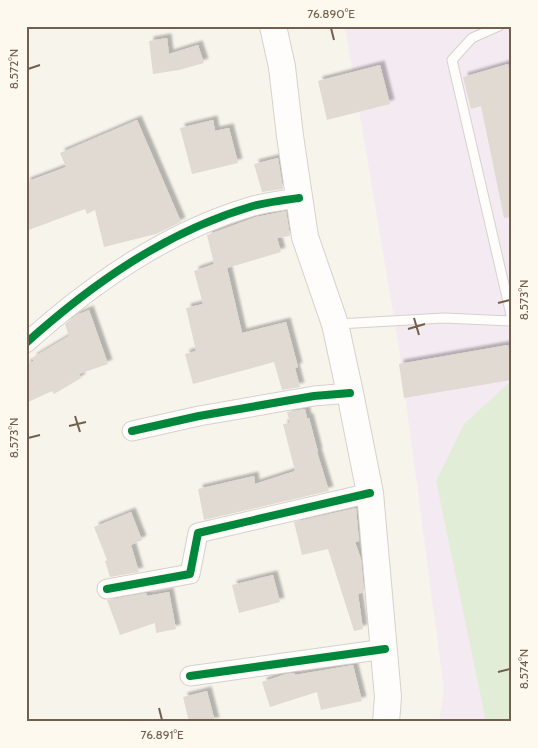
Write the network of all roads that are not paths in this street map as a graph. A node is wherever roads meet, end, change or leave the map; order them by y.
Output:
1 (273, 26) edge
2 (499, 26) edge
3 (299, 198) junction
4 (512, 320) edge
5 (335, 324) junction
6 (26, 343) edge
7 (350, 393) junction
8 (132, 431) dead end
9 (370, 493) junction
10 (108, 589) dead end
11 (385, 649) junction
12 (190, 676) dead end
13 (386, 722) edge

1 - 3 main road
2 - 4 lane
3 - 5 main road
3 - 6 street
4 - 5 lane
5 - 7 main road
7 - 8 street
7 - 9 main road
9 - 10 street
9 - 11 main road
11 - 12 street
11 - 13 main road

